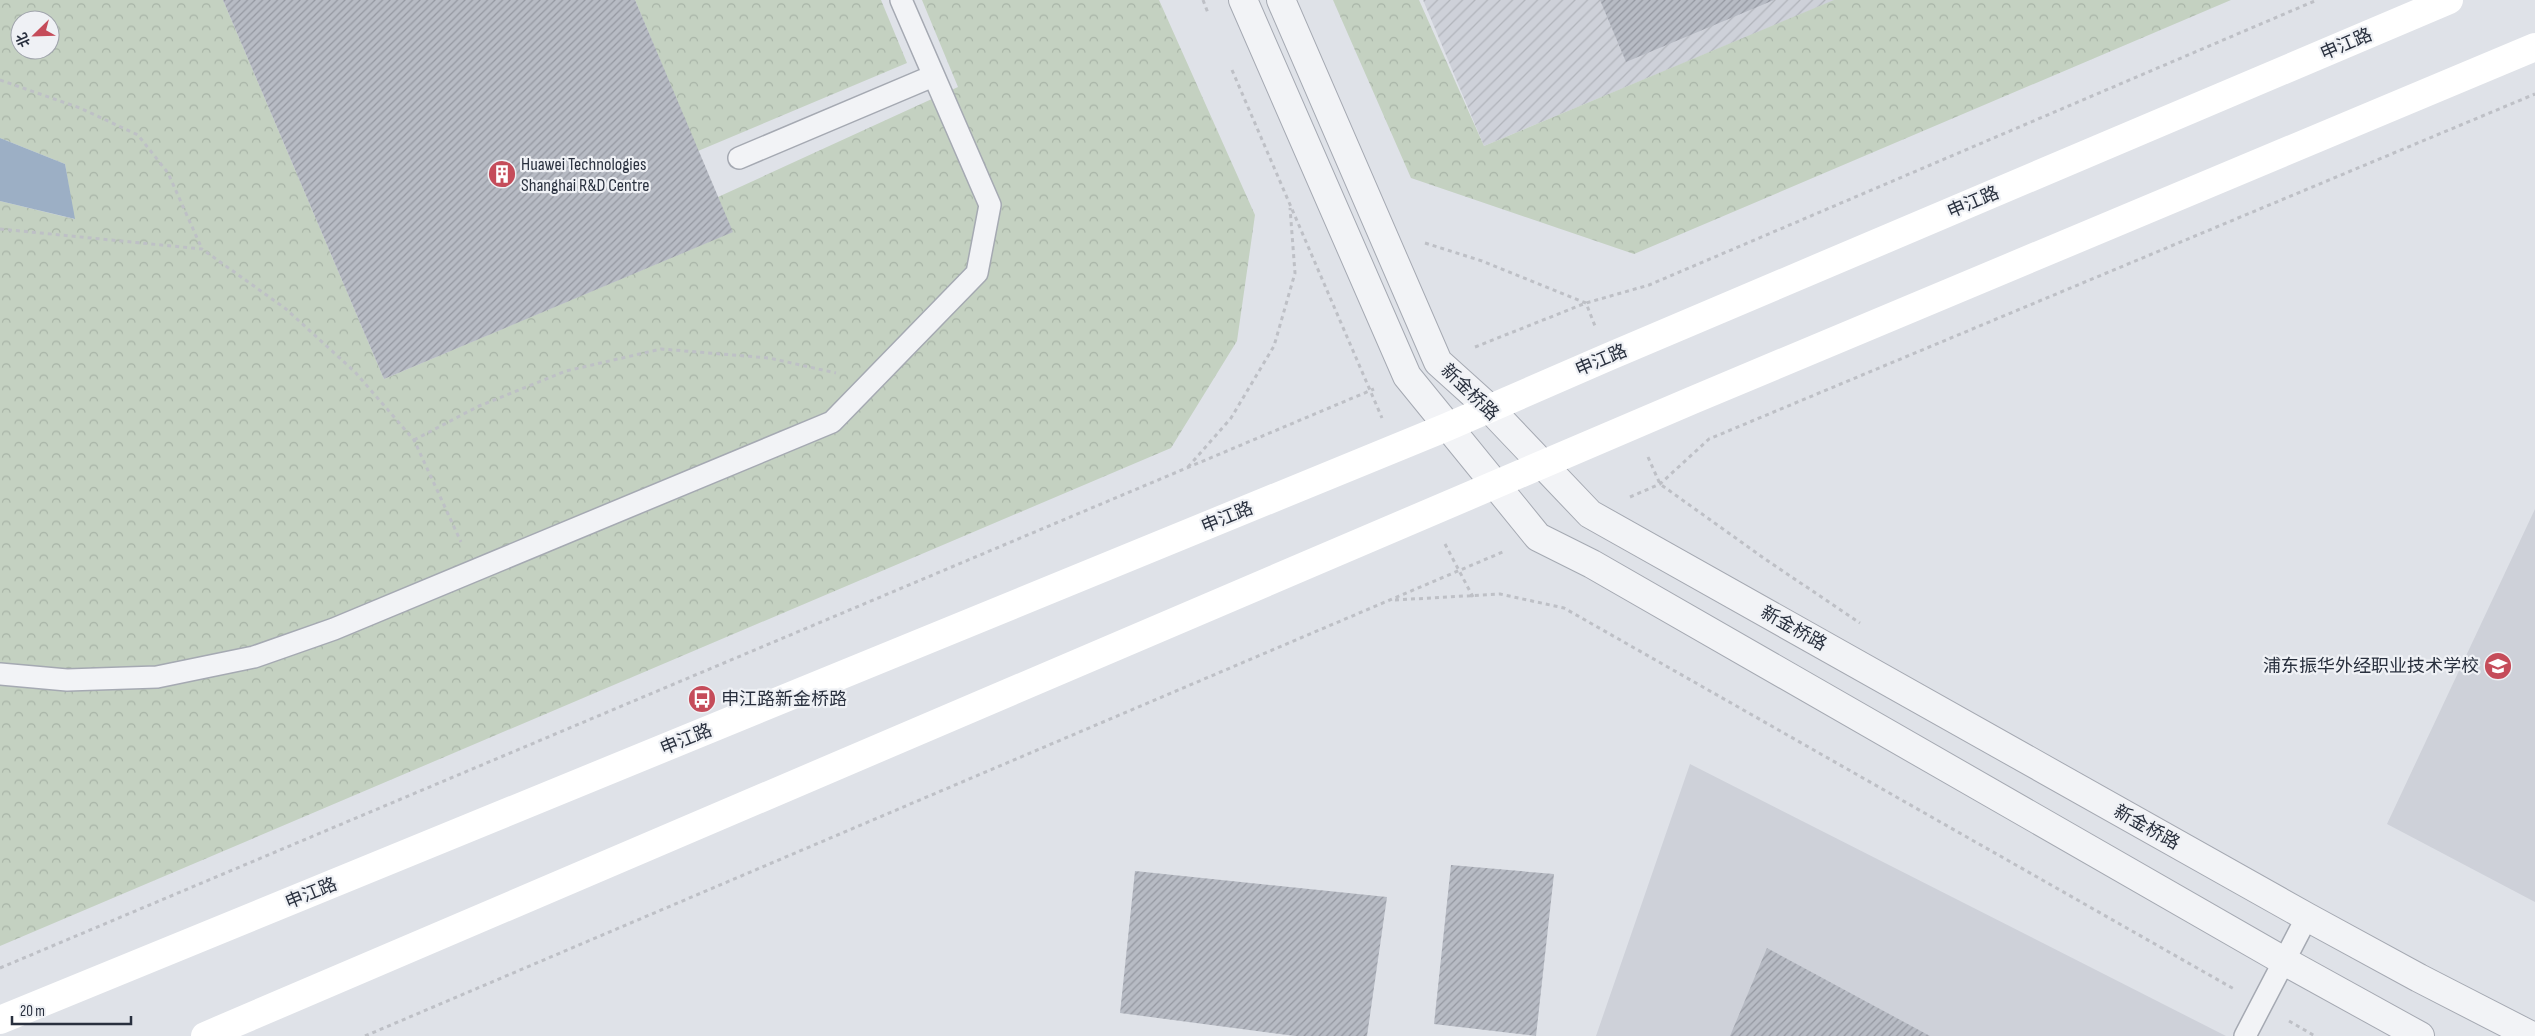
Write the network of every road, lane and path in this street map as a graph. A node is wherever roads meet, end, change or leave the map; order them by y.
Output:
1 (901, 0) edge
2 (1203, 0) edge
3 (1243, 0) edge
4 (1282, 0) edge
5 (2317, 0) edge
6 (2449, 0) edge
7 (1210, 18) dead end
8 (2535, 47) edge
9 (1229, 62) dead end
10 (933, 76) junction
11 (0, 80) edge
12 (2535, 94) edge
13 (739, 158) dead end
14 (1290, 205) junction
15 (0, 229) edge
16 (1420, 234) dead end
17 (202, 249) junction
18 (872, 381) junction
19 (1489, 408) junction
20 (1447, 427) junction
21 (414, 440) junction
22 (1541, 465) junction
23 (1187, 468) junction
24 (1496, 486) junction
25 (1700, 514) dead end
26 (474, 570) junction
27 (1473, 597) junction
28 (1391, 600) junction
29 (0, 674) edge
30 (2307, 917) junction
31 (2284, 961) junction
32 (0, 968) edge
33 (2262, 1006) junction
34 (0, 1020) edge
35 (205, 1036) edge
36 (365, 1036) edge
37 (2245, 1036) edge
38 (2314, 1036) edge
39 (2420, 1036) edge
40 (2532, 1036) edge

1 - 10 lane
2 - 7 path
3 - 20 street, 新金桥路
4 - 19 street, 新金桥路
5 - 16 path
6 - 19 main road, 申江路
8 - 22 main road
9 - 14 path
10 - 13 lane
10 - 18 lane
11 - 17 path
12 - 25 path
14 - 23 path
14 - 23 path
15 - 17 path
17 - 21 path
18 - 21 path
18 - 26 lane
19 - 20 main road, 申江路
19 - 22 street, 新金桥路
20 - 24 street, 新金桥路
20 - 34 main road, 申江路
21 - 26 path
22 - 24 main road
22 - 30 street, 新金桥路
23 - 32 path
24 - 31 street, 新金桥路
24 - 35 main road
26 - 29 lane
27 - 28 path
27 - 28 path
27 - 33 path
28 - 36 path
30 - 31 lane
30 - 40 street, 新金桥路
31 - 33 lane
31 - 39 street, 新金桥路
33 - 37 lane
33 - 38 path

